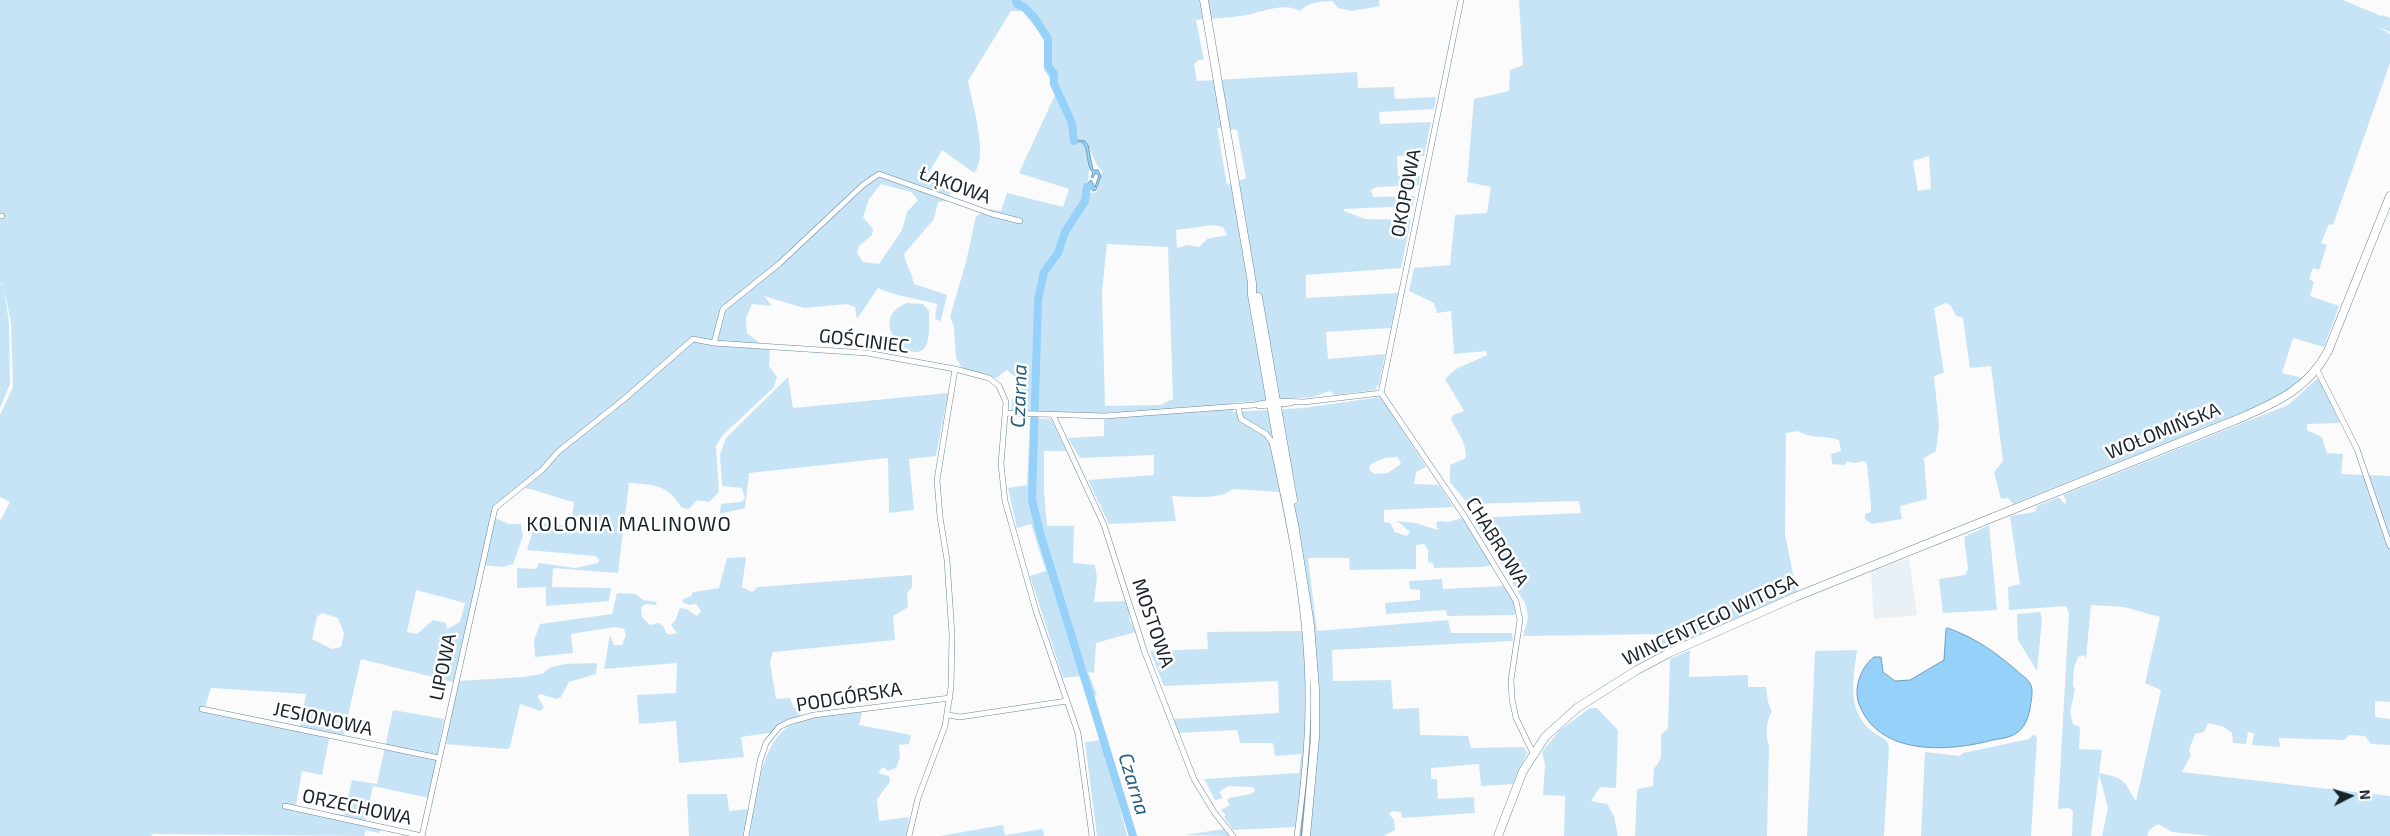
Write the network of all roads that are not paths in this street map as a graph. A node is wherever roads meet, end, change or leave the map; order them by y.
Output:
1 (1204, 0) edge
2 (1461, 0) edge
3 (2390, 196) edge
4 (1020, 221) dead end
5 (714, 343) junction
6 (955, 369) junction
7 (2317, 370) junction
8 (1381, 393) junction
9 (1274, 404) junction
10 (1238, 406) junction
11 (1006, 413) junction
12 (1053, 415) junction
13 (497, 506) joint
14 (2390, 546) edge
15 (1837, 579) joint
16 (950, 698) junction
17 (1068, 701) junction
18 (202, 709) dead end
19 (948, 715) junction
20 (1533, 753) junction
21 (439, 758) junction
22 (285, 806) dead end
23 (422, 836) edge
24 (746, 836) edge
25 (909, 836) edge
26 (1092, 836) edge
27 (1233, 836) edge
28 (1297, 836) edge
29 (1306, 836) edge
30 (1498, 836) edge

1 - 9 main road
2 - 8 street, OKOPOWA
3 - 7 main road, WOŁOMIŃSKA
4 - 5 street, ŁĄKOWA
5 - 6 street, GOŚCINIEC
5 - 13 street, GOŚCINIEC
6 - 11 street, GOŚCINIEC
6 - 16 street
7 - 14 street
7 - 15 main road, WOŁOMIŃSKA
8 - 9 street
8 - 20 street, CHABROWA
9 - 10 street
9 - 29 main road
10 - 12 street
10 - 28 street
11 - 12 street
11 - 17 street, GOŚCINIEC
12 - 27 street, MOSTOWA
13 - 21 street, LIPOWA
15 - 20 main road, WINCENTEGO WITOSA
16 - 19 street
16 - 24 street, PODGÓRSKA
17 - 19 street
17 - 26 street, GOŚCINIEC
18 - 21 street, JESIONOWA
19 - 25 street
20 - 30 main road, WINCENTEGO WITOSA
21 - 23 street, LIPOWA
22 - 23 street, ORZECHOWA

